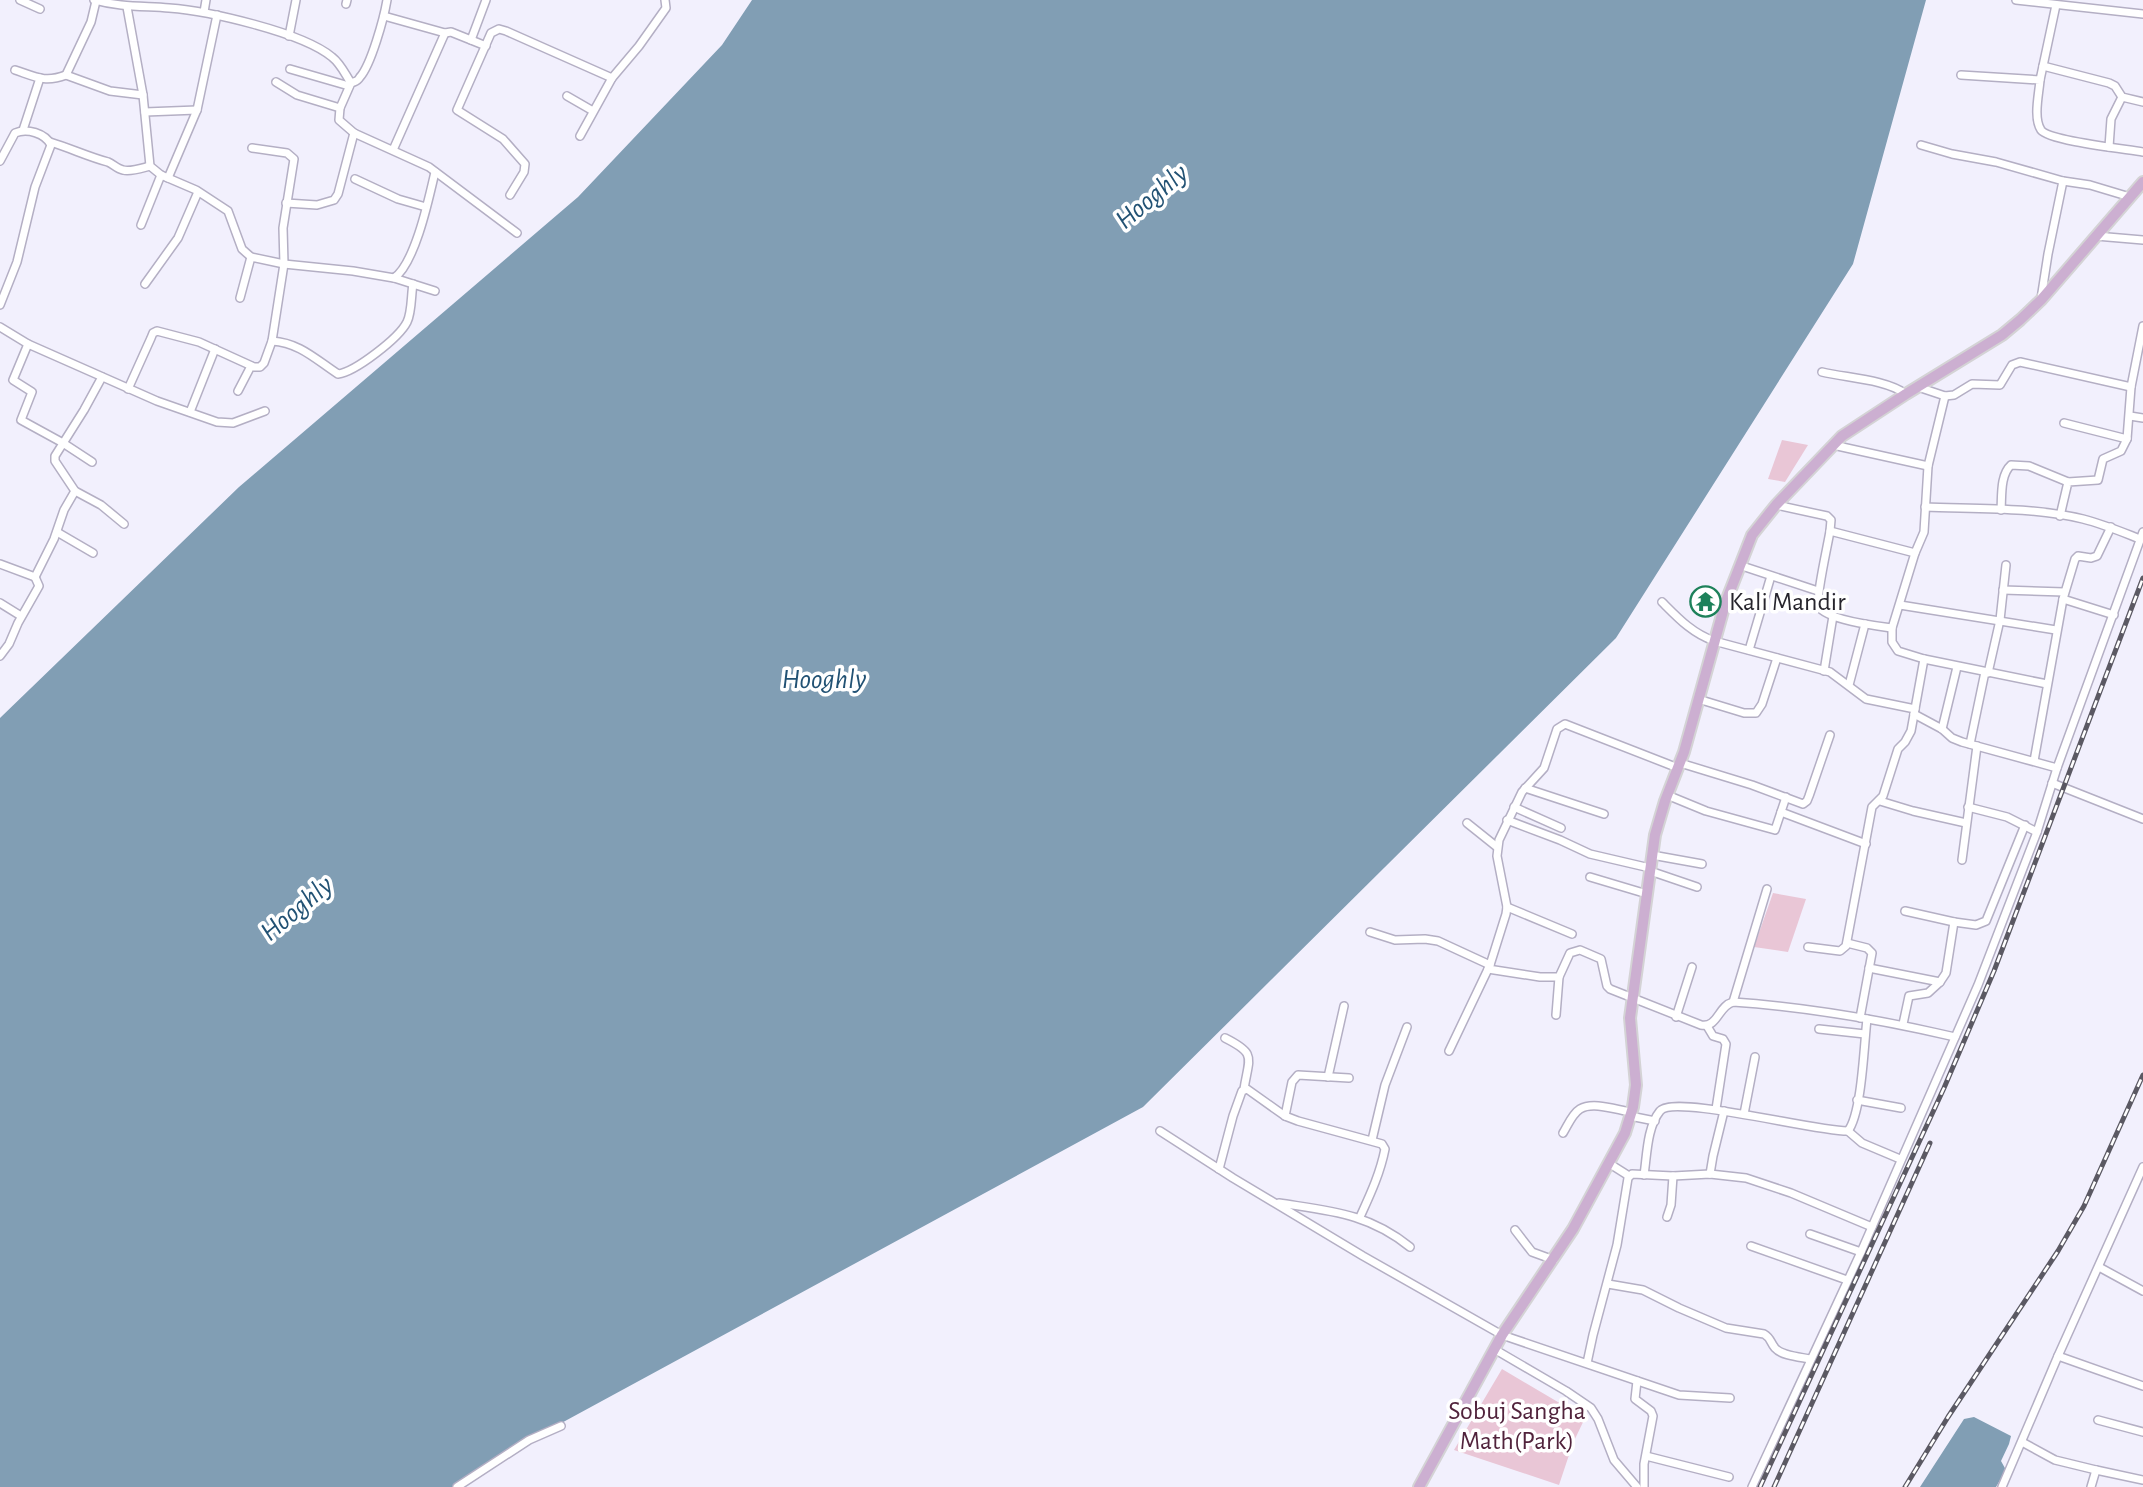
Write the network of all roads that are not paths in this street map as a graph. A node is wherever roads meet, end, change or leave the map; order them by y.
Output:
1 (20, 0) edge
2 (95, 0) edge
3 (206, 0) edge
4 (296, 0) edge
5 (387, 0) edge
6 (486, 0) edge
7 (665, 0) edge
8 (2016, 0) edge
9 (131, 4) edge
10 (2056, 5) junction
11 (40, 9) dead end
12 (204, 12) junction
13 (2143, 14) edge
14 (217, 15) junction
15 (384, 16) junction
16 (445, 33) junction
17 (289, 36) junction
18 (471, 40) junction
19 (486, 46) junction
20 (2043, 66) junction
21 (290, 69) dead end
22 (15, 71) dead end
23 (66, 75) junction
24 (1961, 75) dead end
25 (40, 78) junction
26 (612, 78) junction
27 (2039, 80) junction
28 (276, 82) dead end
29 (350, 84) junction
30 (143, 95) junction
31 (567, 96) dead end
32 (2122, 97) junction
33 (2143, 102) edge
34 (340, 108) junction
35 (197, 110) junction
36 (593, 111) junction
37 (145, 112) junction
38 (23, 130) junction
39 (354, 133) junction
40 (580, 136) dead end
41 (50, 142) junction
42 (1921, 145) dead end
43 (2109, 147) junction
44 (252, 148) dead end
45 (393, 150) junction
46 (2143, 152) edge
47 (0, 161) edge
48 (150, 166) junction
49 (435, 172) junction
50 (165, 176) junction
51 (355, 179) dead end
52 (2063, 181) junction
53 (2143, 182) edge
54 (198, 192) junction
55 (510, 195) dead end
56 (2130, 197) junction
57 (286, 202) junction
58 (426, 207) junction
59 (141, 225) dead end
60 (517, 233) dead end
61 (2095, 236) junction
62 (2143, 240) edge
63 (251, 257) junction
64 (284, 264) junction
65 (394, 278) junction
66 (145, 284) dead end
67 (413, 284) junction
68 (435, 291) dead end
69 (240, 298) dead end
70 (2041, 300) junction
71 (0, 305) edge
72 (2143, 326) edge
73 (0, 327) edge
74 (272, 341) junction
75 (28, 344) junction
76 (215, 349) junction
77 (251, 366) junction
78 (1822, 372) dead end
79 (102, 377) junction
80 (1917, 387) junction
81 (2131, 387) junction
82 (128, 389) junction
83 (239, 391) dead end
84 (1906, 394) junction
85 (1945, 396) junction
86 (264, 411) dead end
87 (190, 412) junction
88 (2130, 416) junction
89 (2143, 418) edge
90 (2064, 423) dead end
91 (2127, 439) junction
92 (64, 443) junction
93 (1833, 445) junction
94 (92, 463) dead end
95 (1928, 466) junction
96 (2068, 482) junction
97 (75, 491) junction
98 (1776, 505) junction
99 (1925, 507) junction
100 (2001, 510) junction
101 (2060, 516) junction
102 (124, 524) dead end
103 (2110, 527) junction
104 (1829, 531) junction
105 (57, 532) junction
106 (2142, 536) edge
107 (93, 553) dead end
108 (1916, 553) junction
109 (0, 564) edge
110 (1739, 565) junction
111 (2006, 565) dead end
112 (1771, 576) junction
113 (34, 577) junction
114 (2003, 590) junction
115 (1818, 591) junction
116 (2063, 596) junction
117 (1662, 602) dead end
118 (0, 603) edge
119 (1900, 605) junction
120 (2114, 615) junction
121 (21, 616) junction
122 (1833, 616) junction
123 (2000, 620) junction
124 (1865, 624) junction
125 (1892, 628) junction
126 (2056, 630) junction
127 (1714, 641) junction
128 (1749, 650) junction
129 (0, 656) edge
130 (1777, 658) junction
131 (1924, 659) junction
132 (1957, 667) junction
133 (1824, 671) junction
134 (1987, 672) junction
135 (2047, 684) junction
136 (1849, 685) junction
137 (1698, 699) junction
138 (1914, 712) junction
139 (1942, 729) junction
140 (1830, 735) dead end
141 (1973, 745) junction
142 (2034, 761) junction
143 (1679, 766) junction
144 (2057, 768) junction
145 (2052, 783) junction
146 (1525, 788) junction
147 (1667, 796) junction
148 (1786, 797) junction
149 (1880, 801) junction
150 (1514, 807) junction
151 (1968, 807) junction
152 (1781, 812) junction
153 (1604, 814) dead end
154 (2143, 819) edge
155 (1507, 820) junction
156 (1467, 823) dead end
157 (1966, 823) junction
158 (2025, 825) junction
159 (1561, 828) dead end
160 (2037, 832) junction
161 (1866, 844) junction
162 (1497, 847) junction
163 (1652, 855) junction
164 (1962, 860) dead end
165 (1702, 864) dead end
166 (1650, 870) junction
167 (1590, 877) dead end
168 (1697, 887) dead end
169 (1767, 889) dead end
170 (1647, 894) junction
171 (1507, 907) junction
172 (1905, 911) dead end
173 (1954, 922) junction
174 (1370, 932) dead end
175 (1572, 934) dead end
176 (1847, 943) junction
177 (1808, 947) dead end
178 (1489, 967) junction
179 (1692, 967) dead end
180 (1870, 968) junction
181 (1559, 977) junction
182 (1940, 982) junction
183 (1632, 999) junction
184 (1733, 1002) junction
185 (1344, 1006) dead end
186 (1556, 1015) dead end
187 (1676, 1017) junction
188 (1864, 1018) junction
189 (1903, 1024) junction
190 (1707, 1026) junction
191 (1407, 1027) dead end
192 (1819, 1029) dead end
193 (1865, 1034) junction
194 (1955, 1037) junction
195 (1226, 1038) dead end
196 (1450, 1051) dead end
197 (1755, 1057) dead end
198 (1328, 1077) junction
199 (1349, 1078) dead end
200 (1244, 1089) junction
201 (1857, 1100) junction
202 (1901, 1108) dead end
203 (1720, 1110) junction
204 (1631, 1114) junction
205 (1744, 1114) junction
206 (1285, 1116) junction
207 (1655, 1121) junction
208 (1160, 1131) dead end
209 (1848, 1131) junction
210 (1563, 1133) dead end
211 (1372, 1140) junction
212 (1900, 1159) junction
213 (1610, 1164) junction
214 (2143, 1167) edge
215 (1219, 1168) junction
216 (1710, 1174) junction
217 (1644, 1175) junction
218 (1629, 1176) junction
219 (1673, 1176) junction
220 (1275, 1202) junction
221 (1360, 1217) junction
222 (1667, 1217) dead end
223 (1872, 1227) junction
224 (1515, 1230) dead end
225 (1810, 1234) dead end
226 (1751, 1246) dead end
227 (1410, 1247) dead end
228 (1861, 1251) junction
229 (1554, 1259) junction
230 (2099, 1267) junction
231 (1847, 1280) junction
232 (1608, 1283) junction
233 (2143, 1291) edge
234 (1502, 1335) junction
235 (1494, 1349) junction
236 (2058, 1356) junction
237 (1810, 1359) junction
238 (1587, 1363) junction
239 (1637, 1381) junction
240 (2143, 1386) edge
241 (1730, 1398) dead end
242 (2098, 1420) dead end
243 (561, 1426) dead end
244 (2143, 1432) edge
245 (2022, 1442) junction
246 (1646, 1456) junction
247 (2096, 1470) junction
248 (1729, 1477) dead end
249 (2143, 1480) edge
250 (457, 1487) edge
251 (1419, 1487) edge
252 (1637, 1487) edge
253 (1644, 1487) edge
254 (1752, 1487) edge
255 (2002, 1487) edge
256 (2091, 1487) edge

1 - 11 street
2 - 9 street
2 - 23 street
3 - 12 street
4 - 17 street
5 - 15 street
6 - 18 street
7 - 26 street
8 - 10 street
9 - 12 street
9 - 30 street
10 - 13 street
10 - 20 street
12 - 14 street
14 - 17 street
14 - 35 street
15 - 16 street
15 - 29 street
16 - 18 street
16 - 45 street
17 - 29 street
18 - 19 street
19 - 26 street
19 - 55 street
20 - 27 street
20 - 32 street
21 - 29 street
22 - 25 street
23 - 25 street
23 - 30 street
24 - 27 street
25 - 38 street
26 - 36 street
27 - 43 street
28 - 34 street
29 - 34 street
30 - 37 street
31 - 36 street
32 - 33 street
32 - 43 street
34 - 39 street
35 - 37 street
35 - 50 street
36 - 40 street
37 - 48 street
38 - 41 street
38 - 47 street
39 - 45 street
39 - 57 street
41 - 48 street
41 - 71 street
42 - 52 street
43 - 46 street
44 - 57 street
45 - 49 street
48 - 50 street
49 - 58 street
49 - 60 street
50 - 54 street
50 - 59 street
51 - 58 street
52 - 56 street
52 - 70 street
53 - 56 main road
54 - 63 street
54 - 66 street
56 - 61 main road
57 - 64 street
58 - 65 street
61 - 62 street
61 - 70 main road
63 - 64 street
63 - 69 street
64 - 65 street
64 - 74 street
65 - 67 street
67 - 68 street
67 - 74 street
70 - 80 main road
72 - 81 street
73 - 75 street
74 - 77 street
75 - 79 street
75 - 92 street
76 - 77 street
76 - 82 street
76 - 87 street
77 - 83 street
78 - 84 street
79 - 82 street
79 - 92 street
80 - 84 main road
80 - 85 street
81 - 85 street
81 - 88 street
82 - 87 street
84 - 93 main road
85 - 95 street
86 - 87 street
88 - 89 street
88 - 91 street
90 - 91 street
91 - 96 street
92 - 94 street
92 - 97 street
93 - 95 street
93 - 98 main road
95 - 99 street
96 - 100 street
96 - 101 street
97 - 102 street
97 - 105 street
98 - 104 street
98 - 110 main road
99 - 100 street
99 - 108 street
100 - 101 street
101 - 103 street
103 - 106 street
103 - 116 street
104 - 108 street
104 - 115 street
105 - 107 street
105 - 113 street
106 - 120 street
108 - 119 street
109 - 113 street
110 - 112 street
110 - 127 main road
111 - 114 street
112 - 115 street
112 - 128 street
113 - 121 street
114 - 116 street
114 - 123 street
115 - 122 street
116 - 120 street
116 - 126 street
117 - 127 street
118 - 121 street
119 - 123 street
119 - 125 street
120 - 144 street
121 - 129 street
122 - 124 street
122 - 133 street
123 - 126 street
123 - 134 street
124 - 125 street
124 - 136 street
125 - 131 street
126 - 135 street
127 - 128 street
127 - 137 main road
128 - 130 street
130 - 133 street
130 - 137 street
131 - 132 street
131 - 138 street
132 - 134 street
132 - 139 street
133 - 136 street
134 - 135 street
134 - 141 street
135 - 142 street
136 - 138 street
137 - 143 main road
138 - 139 street
138 - 149 street
139 - 141 street
140 - 148 street
141 - 142 street
141 - 151 street
142 - 144 street
143 - 146 street
143 - 147 main road
143 - 148 street
144 - 145 street
145 - 154 street
145 - 160 street
146 - 150 street
146 - 153 street
147 - 152 street
147 - 163 main road
148 - 152 street
149 - 157 street
149 - 161 street
150 - 155 street
150 - 159 street
151 - 157 street
151 - 158 street
152 - 161 street
155 - 162 street
155 - 166 street
156 - 162 street
157 - 164 street
158 - 160 street
158 - 173 street
160 - 194 street
161 - 176 street
162 - 171 street
163 - 165 street
163 - 166 main road
166 - 168 street
166 - 170 main road
167 - 170 street
169 - 184 street
170 - 183 main road
171 - 175 street
171 - 178 street
172 - 173 street
173 - 182 street
174 - 178 street
176 - 177 street
176 - 180 street
178 - 181 street
178 - 196 street
179 - 187 street
180 - 182 street
180 - 188 street
181 - 183 street
181 - 186 street
182 - 189 street
183 - 187 street
183 - 204 main road
184 - 188 street
184 - 190 street
185 - 198 street
187 - 190 street
188 - 189 street
188 - 193 street
189 - 194 street
190 - 203 street
191 - 211 street
192 - 193 street
193 - 201 street
194 - 212 street
195 - 200 street
197 - 205 street
198 - 199 street
198 - 206 street
200 - 206 street
200 - 215 street
201 - 202 street
201 - 209 street
203 - 205 street
203 - 207 street
203 - 216 street
204 - 207 street
204 - 210 street
204 - 213 main road
205 - 209 street
206 - 211 street
207 - 217 street
208 - 215 street
209 - 212 street
211 - 221 street
212 - 223 street
213 - 218 street
213 - 229 main road
214 - 230 street
215 - 220 street
216 - 219 street
216 - 223 street
217 - 218 street
217 - 219 street
218 - 232 street
219 - 222 street
220 - 221 street
220 - 234 street
221 - 227 street
223 - 228 street
224 - 229 street
225 - 228 street
226 - 231 street
228 - 231 street
229 - 234 main road
230 - 233 street
230 - 236 street
231 - 237 street
232 - 237 street
232 - 238 street
234 - 235 main road
234 - 238 street
235 - 251 main road
235 - 252 street
236 - 240 street
236 - 245 street
237 - 254 street
238 - 239 street
239 - 241 street
239 - 246 street
242 - 244 street
243 - 250 street
245 - 247 street
245 - 255 street
246 - 248 street
246 - 253 street
247 - 249 street
247 - 256 street

